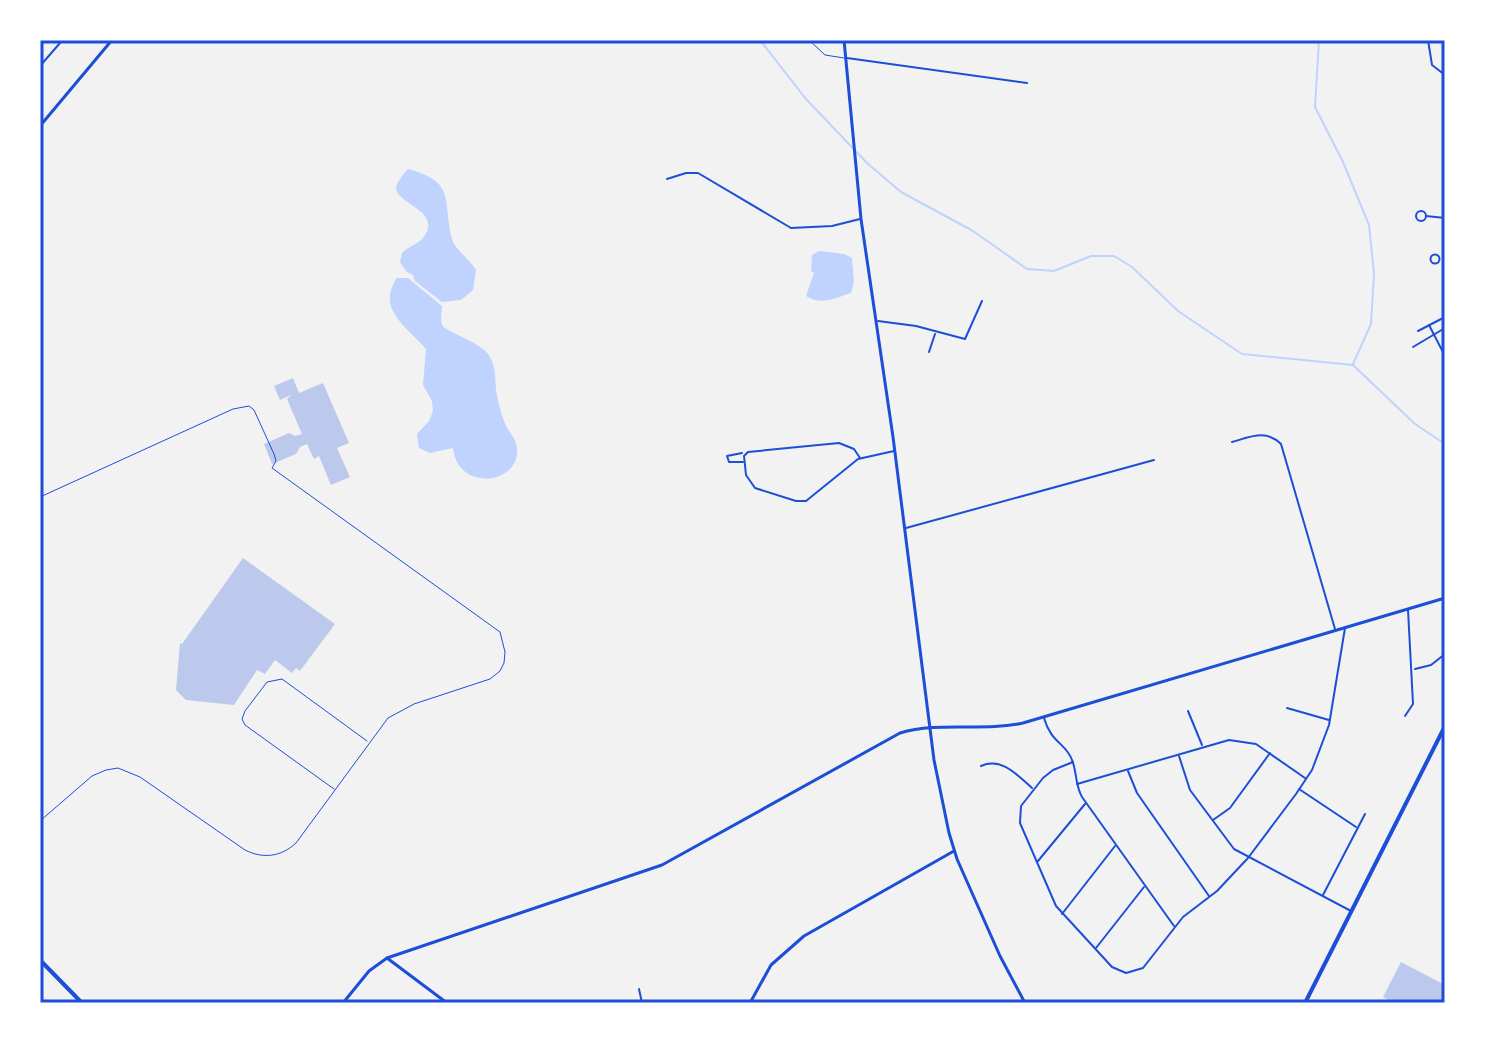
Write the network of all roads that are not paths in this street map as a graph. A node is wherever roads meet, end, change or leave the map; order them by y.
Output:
1 (112, 40) edge
2 (809, 40) edge
3 (844, 40) edge
4 (1428, 40) edge
5 (60, 43) dead end
6 (845, 58) junction
7 (40, 66) edge
8 (1445, 75) edge
9 (1027, 83) dead end
10 (40, 126) edge
11 (667, 179) dead end
12 (1426, 216) dead end
13 (1445, 218) edge
14 (861, 219) junction
15 (1443, 255) dead end
16 (1439, 257) dead end
17 (982, 301) dead end
18 (1445, 317) edge
19 (876, 321) junction
20 (1429, 325) junction
21 (1445, 328) edge
22 (1418, 331) dead end
23 (936, 333) junction
24 (1434, 334) junction
25 (1413, 347) dead end
26 (929, 352) dead end
27 (1445, 356) edge
28 (1232, 442) dead end
29 (895, 451) junction
30 (745, 453) junction
31 (860, 458) junction
32 (1154, 460) dead end
33 (744, 462) junction
34 (40, 497) edge
35 (905, 529) junction
36 (1445, 598) edge
37 (1408, 609) junction
38 (1346, 627) junction
39 (1336, 630) junction
40 (1445, 654) edge
41 (1412, 669) junction
42 (1287, 708) dead end
43 (1188, 711) dead end
44 (1405, 716) dead end
45 (1044, 717) junction
46 (1330, 720) junction
47 (1445, 726) edge
48 (928, 728) junction
49 (370, 743) junction
50 (1202, 747) junction
51 (1178, 753) junction
52 (1270, 753) junction
53 (1073, 762) junction
54 (981, 766) dead end
55 (1127, 769) junction
56 (1306, 779) junction
57 (1076, 785) junction
58 (1033, 789) junction
59 (1299, 789) junction
60 (335, 790) junction
61 (1086, 803) junction
62 (1365, 814) dead end
63 (1212, 820) junction
64 (40, 821) edge
65 (1357, 828) junction
66 (1116, 845) junction
67 (954, 851) junction
68 (1248, 858) junction
69 (1036, 862) junction
70 (1144, 886) junction
71 (1323, 896) junction
72 (1210, 897) junction
73 (1352, 911) junction
74 (1062, 914) junction
75 (1175, 927) junction
76 (1095, 950) junction
77 (387, 958) junction
78 (40, 960) edge
79 (639, 989) dead end
80 (77, 998) junction
81 (72, 1003) edge
82 (82, 1003) edge
83 (343, 1003) edge
84 (447, 1003) edge
85 (642, 1003) edge
86 (750, 1003) edge
87 (1025, 1003) edge
88 (1305, 1003) edge

1 - 10 main road
2 - 6 lane
3 - 6 main road
4 - 8 street
5 - 7 street
6 - 9 street
6 - 14 main road
11 - 14 street
12 - 13 street
14 - 19 main road
15 - 16 street
17 - 23 street
18 - 20 street
19 - 23 street
19 - 29 main road
20 - 22 street
20 - 24 street
21 - 24 street
23 - 26 street
24 - 25 street
24 - 27 street
28 - 39 street
29 - 31 street
29 - 35 main road
30 - 31 street
30 - 33 street
30 - 33 street
31 - 33 street
32 - 35 street
34 - 49 lane
35 - 48 main road
36 - 37 main road
37 - 38 main road
37 - 41 street
38 - 39 main road
38 - 46 street
39 - 45 main road
40 - 41 street
41 - 44 street
42 - 46 street
43 - 50 street
45 - 48 main road
45 - 53 street
46 - 56 street
47 - 73 main road
48 - 67 main road
48 - 77 main road
49 - 60 lane
49 - 60 lane
50 - 51 street
50 - 52 street
51 - 55 street
51 - 63 street
52 - 56 street
52 - 63 street
53 - 57 street
53 - 58 street
54 - 58 street
55 - 57 street
55 - 72 street
56 - 59 street
57 - 61 street
58 - 69 street
59 - 65 street
59 - 68 street
60 - 64 lane
61 - 66 street
61 - 69 street
62 - 65 street
63 - 68 street
65 - 71 street
66 - 70 street
66 - 74 street
67 - 86 main road
67 - 87 main road
68 - 71 street
68 - 72 street
69 - 74 street
70 - 75 street
70 - 76 street
71 - 73 street
72 - 75 street
73 - 88 main road
74 - 76 street
75 - 76 street
77 - 83 main road
77 - 84 main road
78 - 80 main road
79 - 85 street
80 - 81 street
80 - 82 main road

